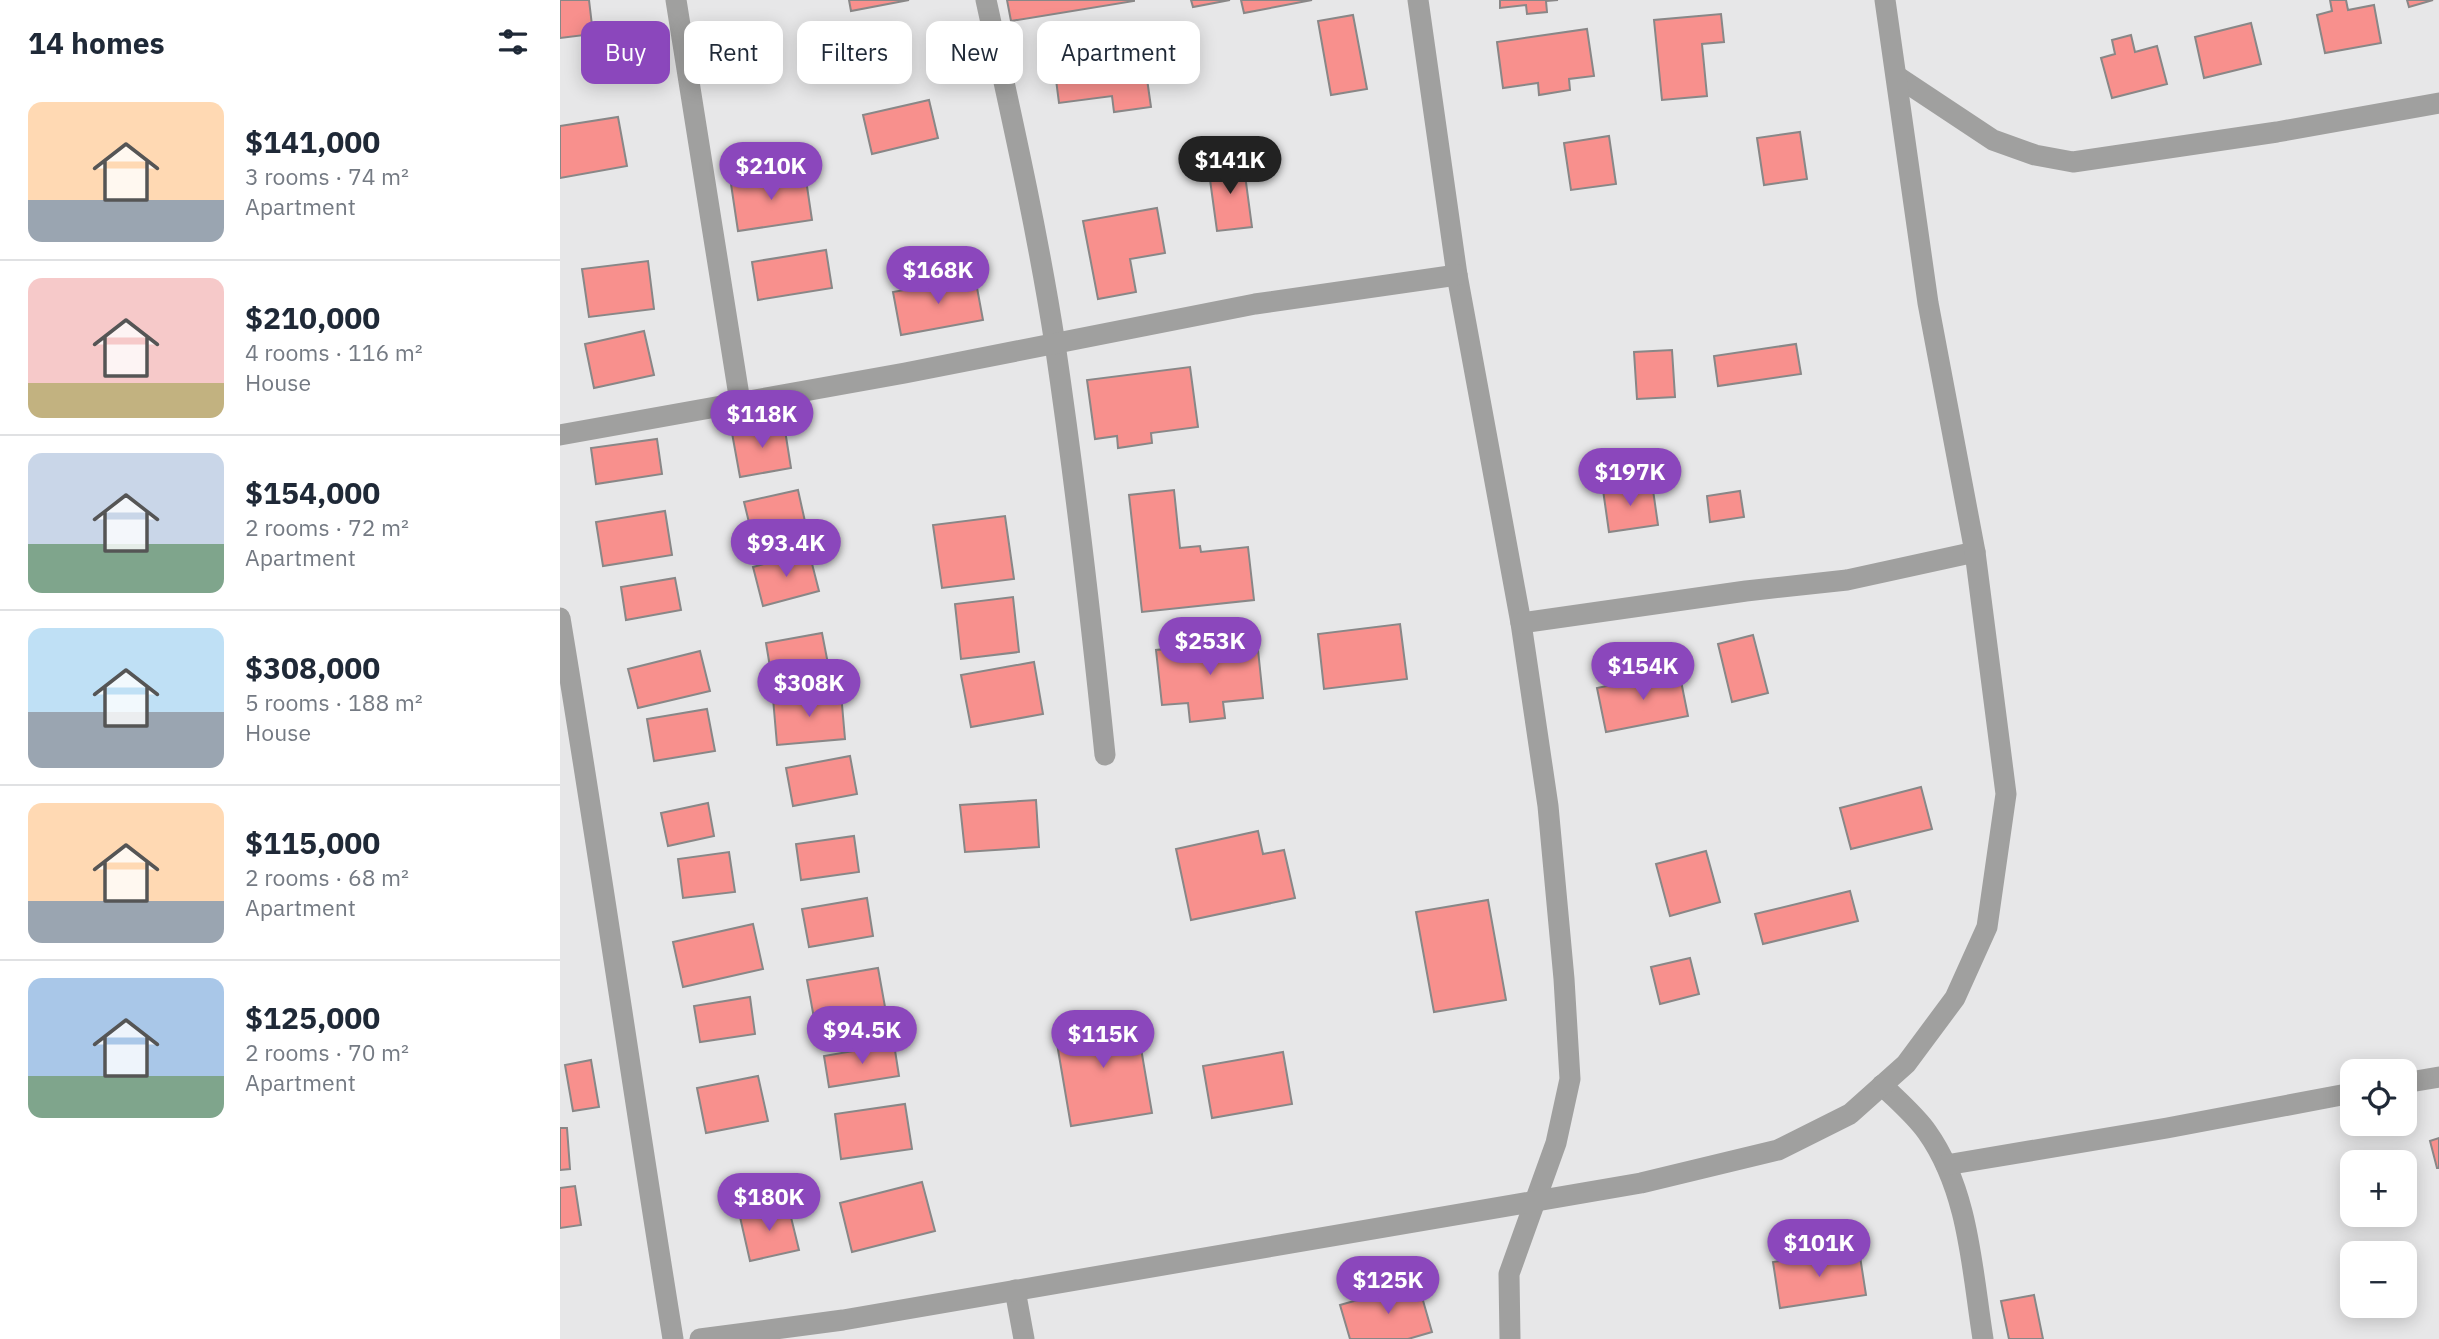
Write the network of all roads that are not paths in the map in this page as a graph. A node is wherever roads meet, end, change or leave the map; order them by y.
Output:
1 (677, 0) edge
2 (986, 0) edge
3 (1418, 0) edge
4 (1885, 0) edge
5 (1898, 77) junction
6 (2439, 103) edge
7 (1457, 275) junction
8 (1055, 343) junction
9 (740, 402) junction
10 (560, 435) edge
11 (1975, 552) junction
12 (560, 618) edge
13 (1521, 623) junction
14 (569, 723) edge
15 (1105, 755) dead end
16 (2439, 1077) edge
17 (2417, 1081) edge
18 (1882, 1085) junction
19 (2340, 1095) edge
20 (1946, 1165) junction
21 (1533, 1201) junction
22 (1015, 1290) junction
23 (845, 1330) edge
24 (673, 1339) edge
25 (700, 1339) edge
26 (1024, 1339) edge
27 (1510, 1339) edge
28 (1983, 1339) edge

1 - 9 street
2 - 8 street
3 - 7 street
4 - 5 street
5 - 6 street
5 - 11 street
7 - 8 street
7 - 13 street
8 - 9 street
8 - 15 street
9 - 10 street
11 - 13 street
11 - 18 street
12 - 14 street
13 - 21 street
14 - 24 street
16 - 17 street
18 - 20 street
18 - 21 street
19 - 20 street
20 - 28 street
21 - 22 street
21 - 27 street
22 - 23 street
22 - 26 street
23 - 25 street

